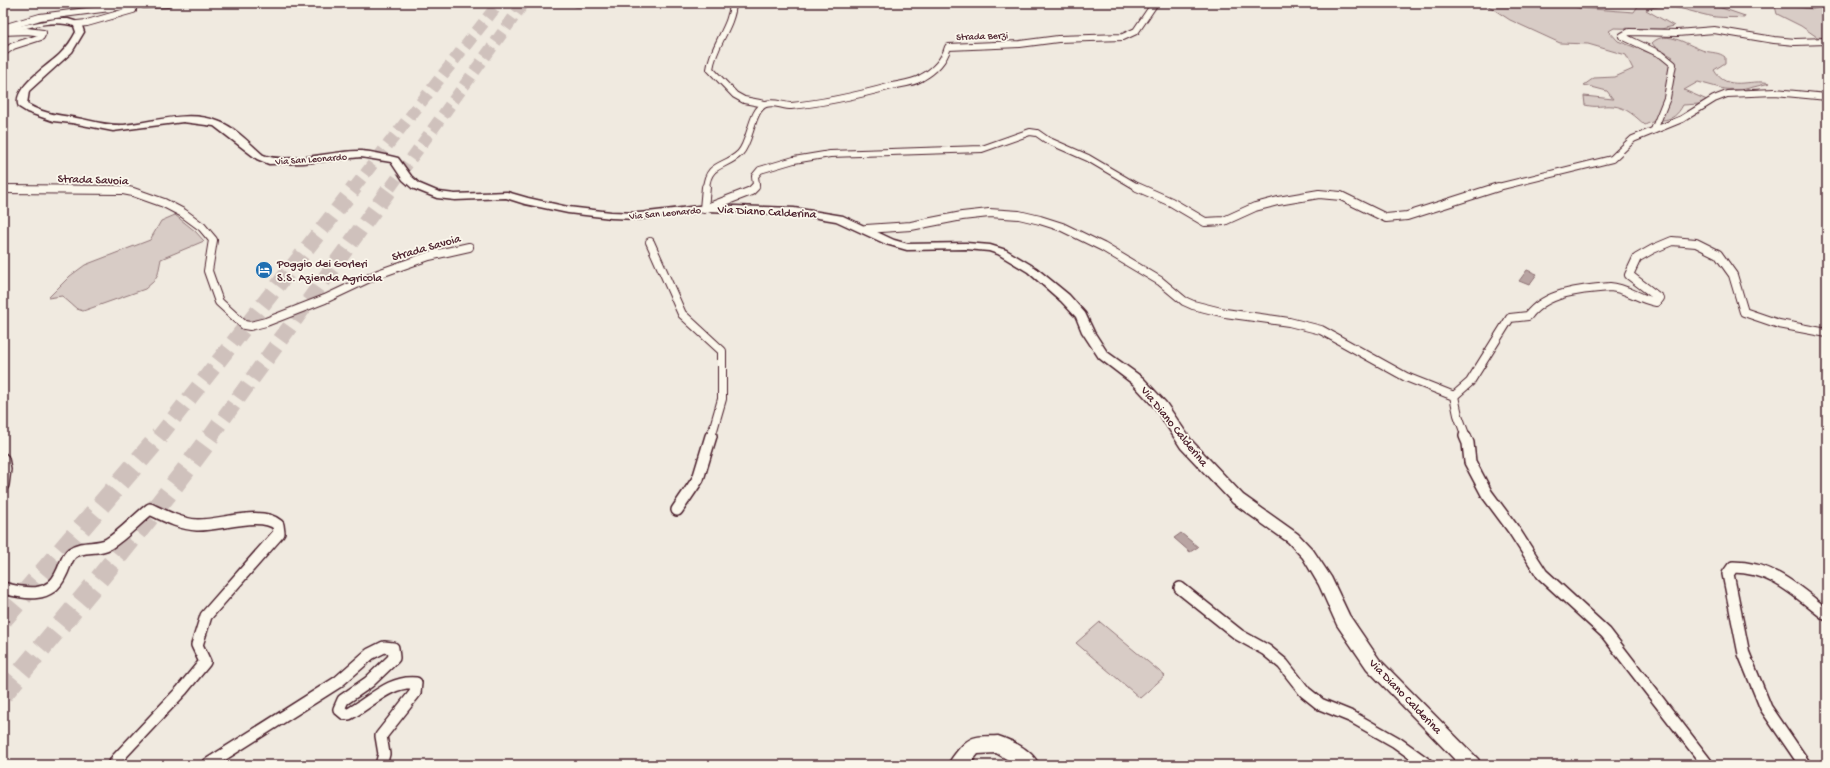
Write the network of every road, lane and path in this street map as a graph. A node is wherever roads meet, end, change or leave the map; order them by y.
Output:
1 (733, 3) edge
2 (1155, 3) edge
3 (148, 4) edge
4 (168, 4) dead end
5 (93, 11) junction
6 (98, 20) junction
7 (78, 24) junction
8 (3, 28) edge
9 (3, 32) edge
10 (1827, 41) edge
11 (3, 52) edge
12 (1827, 97) edge
13 (765, 104) junction
14 (1654, 130) junction
15 (3, 189) edge
16 (706, 208) junction
17 (866, 229) junction
18 (650, 242) dead end
19 (469, 247) dead end
20 (1827, 333) edge
21 (1454, 396) junction
22 (3, 459) edge
23 (3, 485) edge
24 (677, 510) dead end
25 (3, 588) edge
26 (1180, 588) dead end
27 (1827, 615) edge
28 (114, 765) edge
29 (207, 765) edge
30 (381, 765) edge
31 (957, 765) edge
32 (1030, 765) edge
33 (1428, 765) edge
34 (1472, 765) edge
35 (1708, 765) edge
36 (1805, 765) edge

1 - 13 street, Strada Berzi
2 - 13 street, Strada Berzi
3 - 4 street
3 - 5 street
3 - 6 street
5 - 6 street
5 - 8 street
6 - 7 street
7 - 9 main road
7 - 16 main road, Via San Leonardo
9 - 11 street
10 - 14 street
12 - 14 street
13 - 16 street
14 - 16 street
15 - 19 street, Strada Savoia
16 - 17 main road, Via Diano Calderina
17 - 21 street
17 - 34 main road, Via Diano Calderina
18 - 24 street
20 - 21 street
21 - 35 street
22 - 23 street
25 - 28 street
26 - 33 street
27 - 36 street
29 - 30 street
31 - 32 main road

